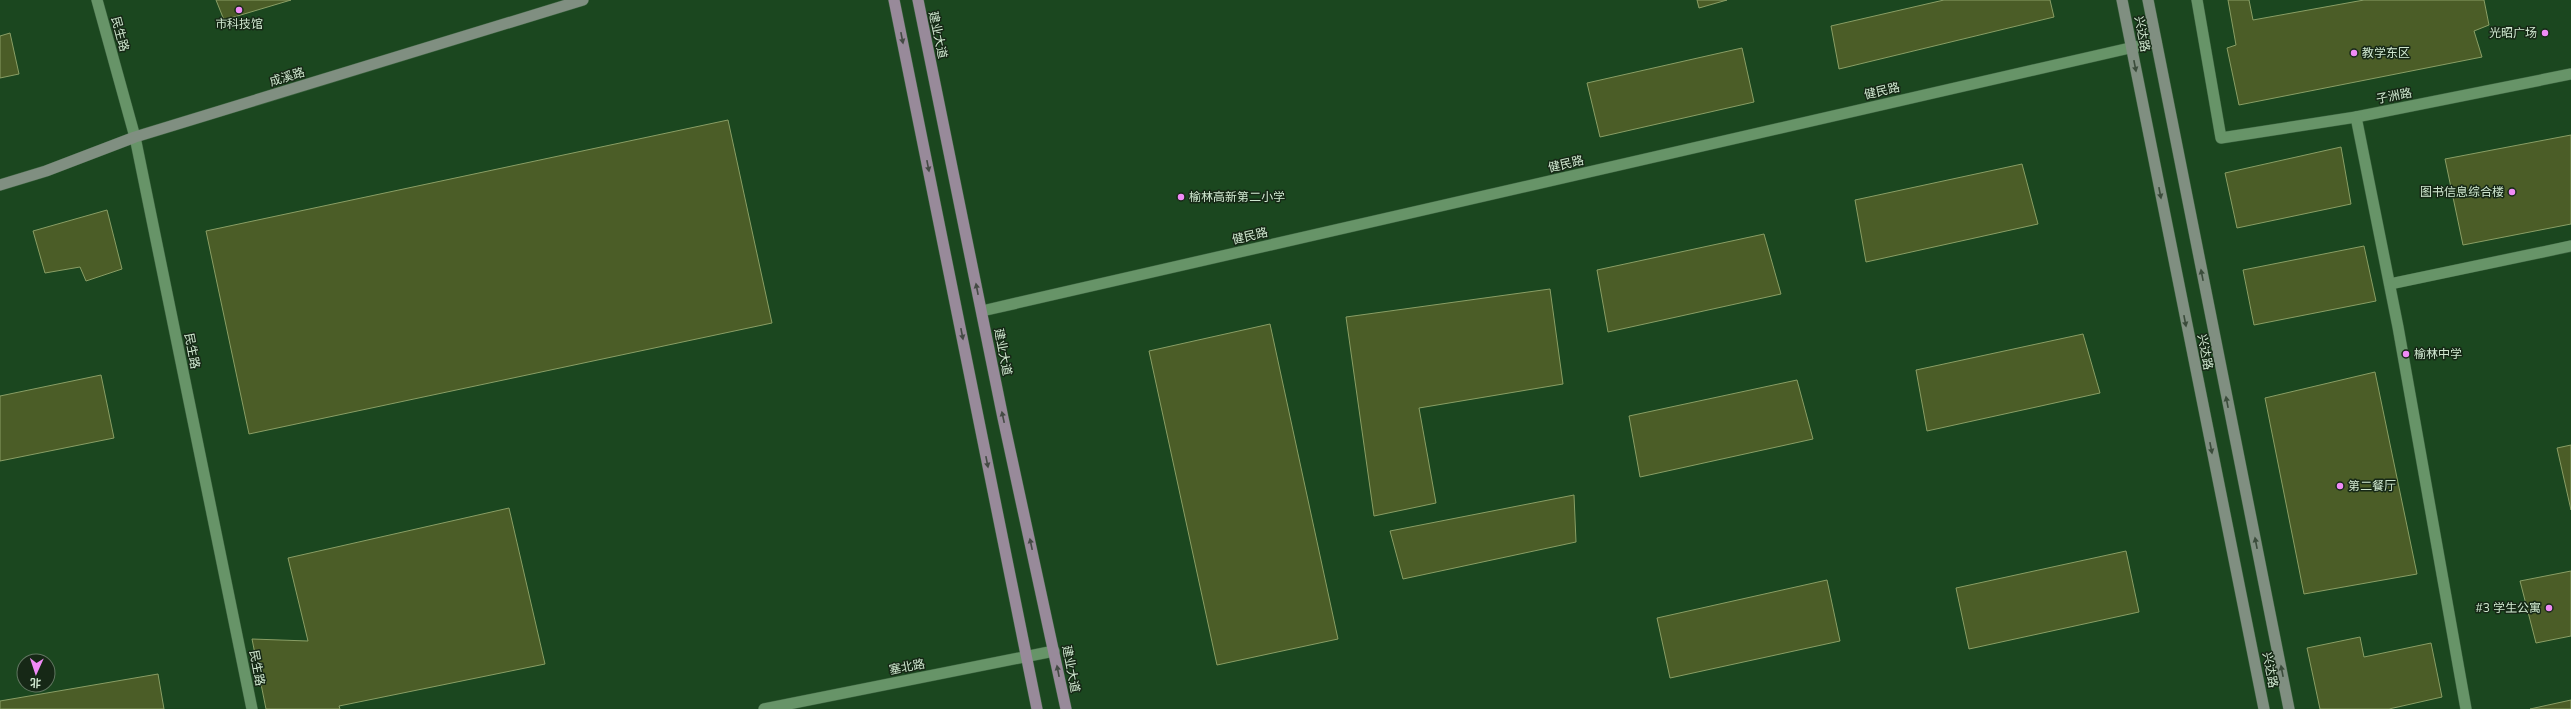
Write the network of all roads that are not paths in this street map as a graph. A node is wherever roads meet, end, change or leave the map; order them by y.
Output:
1 (97, 0) edge
2 (583, 0) edge
3 (894, 0) edge
4 (918, 0) edge
5 (2122, 0) edge
6 (2148, 0) edge
7 (2197, 0) edge
8 (2156, 42) junction
9 (2131, 47) junction
10 (2571, 74) edge
11 (2356, 117) junction
12 (135, 137) junction
13 (0, 184) edge
14 (2571, 246) edge
15 (2390, 284) junction
16 (982, 312) junction
17 (1054, 651) junction
18 (1026, 656) junction
19 (252, 709) edge
20 (764, 709) edge
21 (1037, 709) edge
22 (1066, 709) edge
23 (2264, 709) edge
24 (2289, 709) edge
25 (2466, 709) edge

1 - 12 street, 民生路
2 - 12 main road, 成溪路
3 -> 18 main road
16 -> 4 main road, 建业大道
5 - 9 main road, 兴达路
6 - 8 main road, 兴达路
7 - 11 street, 子洲路
8 - 9 street, 健民路
24 -> 8 main road, 兴达路
9 - 16 street, 健民路
9 -> 23 main road, 兴达路
10 - 11 street, 子洲路
11 - 15 street
12 - 13 main road, 成溪路
12 - 19 street, 民生路
14 - 15 street
15 - 25 street
17 -> 16 main road, 建业大道
17 - 18 street, 塞北路
22 -> 17 main road, 建业大道
18 - 20 street, 塞北路
18 - 21 main road

